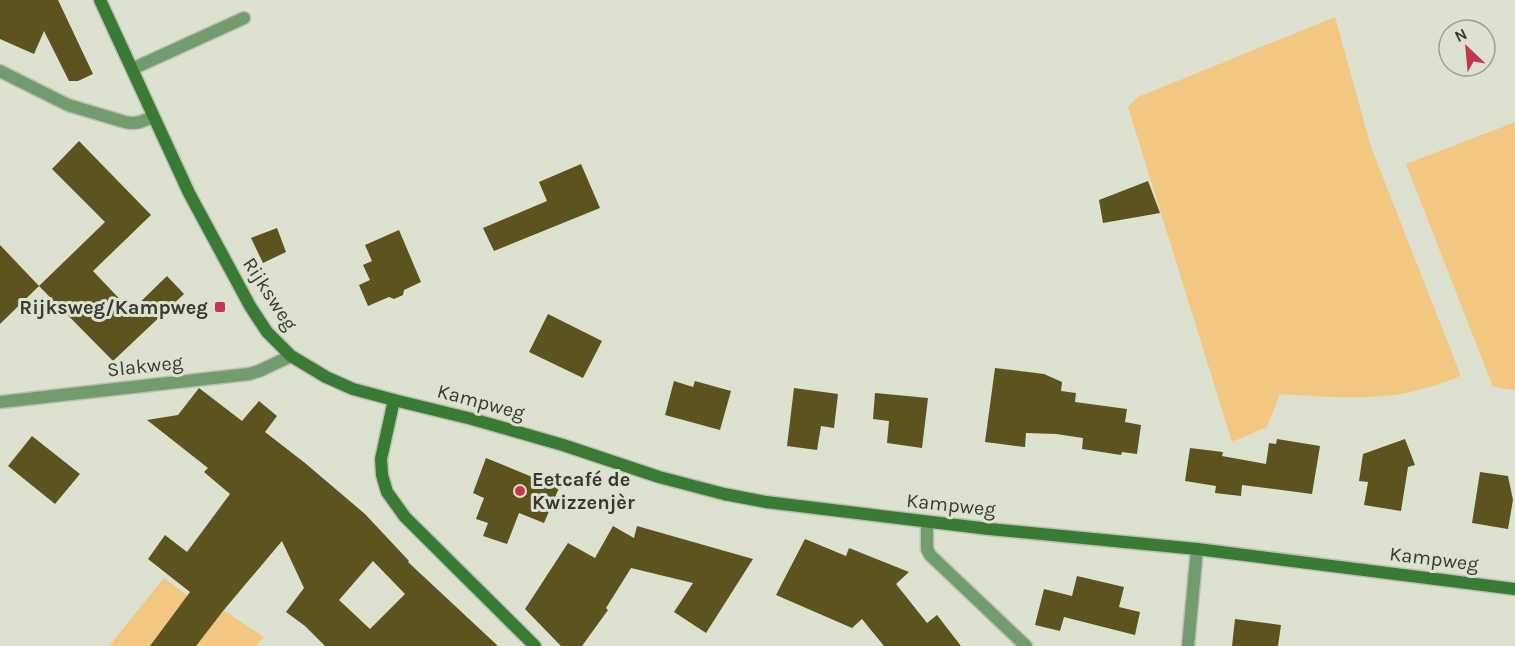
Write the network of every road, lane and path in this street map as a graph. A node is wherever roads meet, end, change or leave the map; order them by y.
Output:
1 (100, 0) edge
2 (244, 18) dead end
3 (132, 69) junction
4 (0, 71) edge
5 (153, 117) junction
6 (291, 356) junction
7 (394, 400) junction
8 (0, 402) edge
9 (927, 522) junction
10 (1197, 549) junction
11 (1515, 589) edge
12 (535, 646) edge
13 (1026, 646) edge
14 (1188, 646) edge

1 - 3 main road, Rijksweg
2 - 3 street
3 - 5 main road, Rijksweg
4 - 5 street
5 - 6 main road, Rijksweg
6 - 7 main road, Rijksweg
6 - 8 street, Slakweg
7 - 9 main road, Kampweg
7 - 12 main road
9 - 10 main road, Kampweg
9 - 13 street
10 - 11 main road, Kampweg
10 - 14 street

